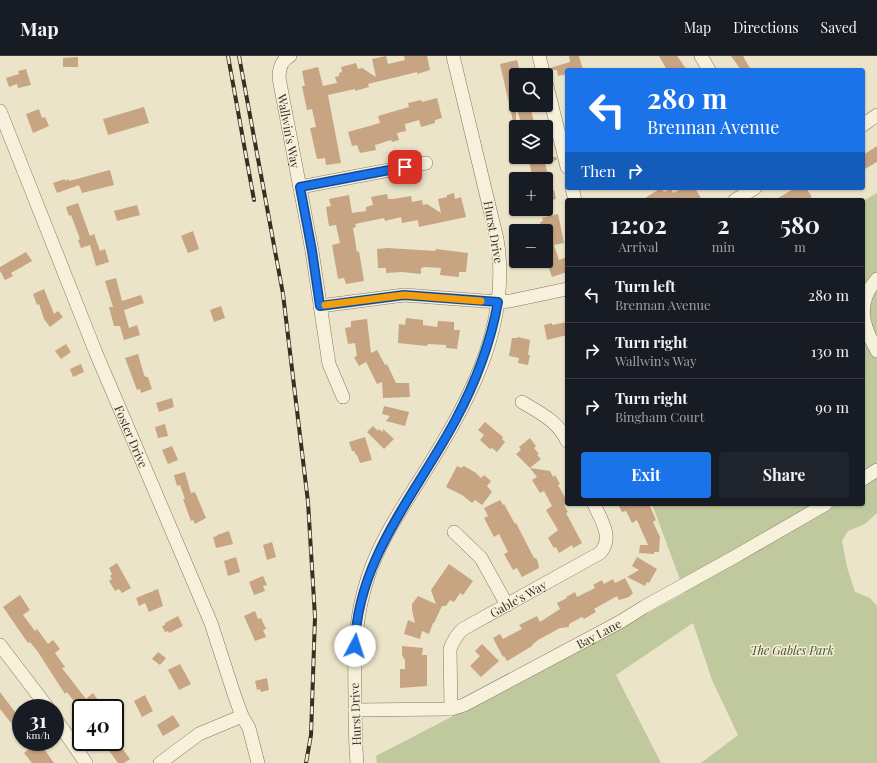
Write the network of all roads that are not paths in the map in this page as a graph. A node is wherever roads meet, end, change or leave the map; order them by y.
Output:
1 (290, 56) edge
2 (453, 56) edge
3 (539, 56) edge
4 (700, 56) edge
5 (542, 68) edge
6 (708, 68) edge
7 (553, 110) edge
8 (0, 111) edge
9 (877, 115) edge
10 (865, 124) edge
11 (565, 159) edge
12 (426, 163) dead end
13 (300, 187) junction
14 (752, 190) edge
15 (738, 198) edge
16 (877, 279) edge
17 (565, 289) edge
18 (865, 301) edge
19 (498, 302) junction
20 (320, 306) junction
21 (865, 326) edge
22 (877, 351) edge
23 (343, 397) dead end
24 (522, 402) dead end
25 (565, 438) edge
26 (877, 470) edge
27 (865, 478) edge
28 (595, 506) edge
29 (823, 506) edge
30 (454, 532) dead end
31 (507, 605) junction
32 (0, 645) edge
33 (41, 699) edge
34 (451, 709) junction
35 (355, 710) junction
36 (242, 716) junction
37 (64, 731) edge
38 (86, 763) edge
39 (160, 763) edge
40 (258, 763) edge
41 (357, 763) edge

1 - 13 street, Wallwin's Way
2 - 19 street, Hurst Drive
3 - 5 street
4 - 6 street
7 - 11 street
8 - 36 street, Foster Drive
9 - 10 street
12 - 13 street
13 - 20 street, Wallwin's Way
14 - 15 street
16 - 18 street
17 - 19 street
19 - 20 street
19 - 35 street, Hurst Drive
20 - 23 street, Wallwin's Way
21 - 22 street
24 - 25 street
26 - 27 street
28 - 31 street, Gable's Way
29 - 34 street, Bay Lane
30 - 31 street
31 - 34 street, Gable's Way
32 - 33 street
34 - 35 street, Bay Lane
35 - 41 street, Hurst Drive
36 - 39 street
36 - 40 street, Foster Drive
37 - 38 street

